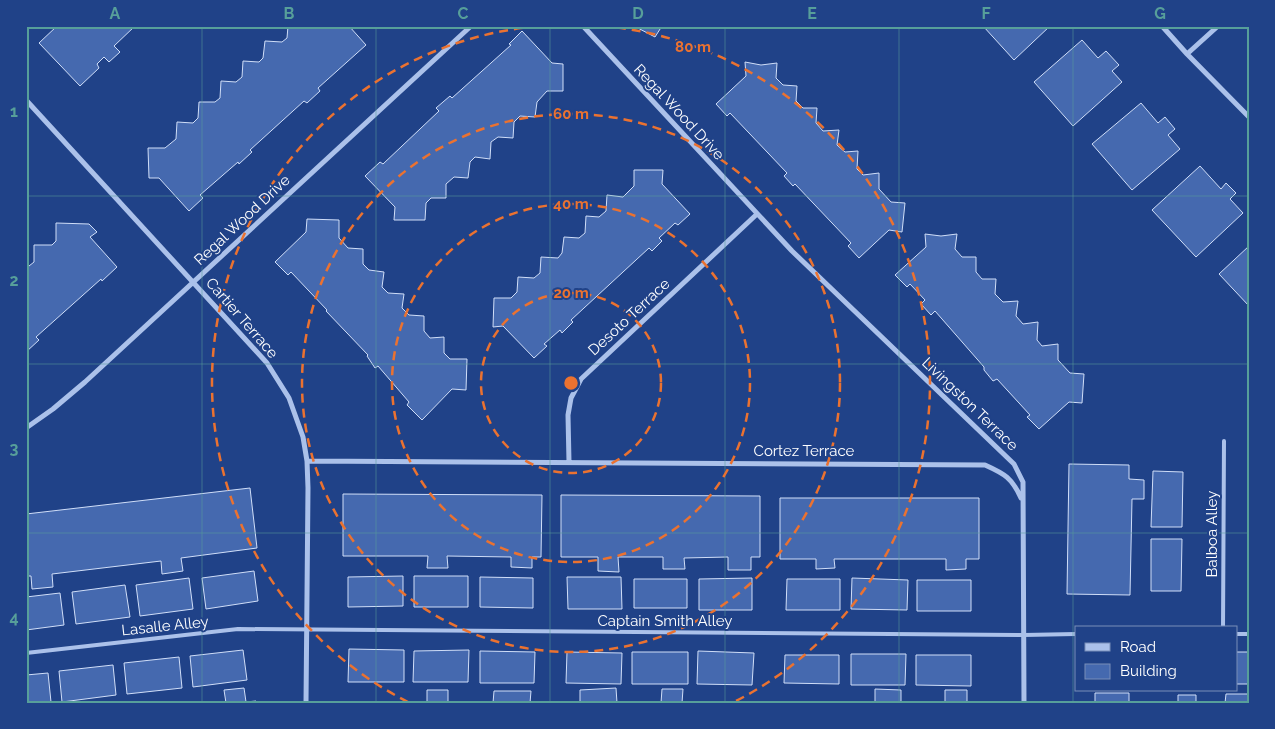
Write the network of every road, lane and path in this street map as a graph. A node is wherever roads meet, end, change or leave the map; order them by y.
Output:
1 (471, 26) edge
2 (583, 26) edge
3 (1162, 26) edge
4 (1218, 26) edge
5 (1188, 54) junction
6 (26, 100) edge
7 (1249, 117) edge
8 (757, 214) junction
9 (194, 282) junction
10 (26, 428) edge
11 (1224, 441) dead end
12 (307, 461) junction
13 (569, 462) junction
14 (1023, 501) junction
15 (1223, 626) edge
16 (307, 630) junction
17 (1075, 634) edge
18 (1024, 635) junction
19 (26, 653) edge
20 (306, 703) edge
21 (1024, 703) edge

1 - 9 street, Regal Wood Drive
2 - 8 street, Regal Wood Drive
3 - 5 street
4 - 5 street
5 - 7 street
6 - 9 street, Cartier Terrace
8 - 13 street, Desoto Terrace
8 - 14 street, Livingston Terrace
9 - 10 street, Regal Wood Drive
9 - 12 street, Cartier Terrace
11 - 15 lane, Balboa Alley
12 - 13 street
12 - 16 street, Cartier Terrace
13 - 14 street, Cortez Terrace
14 - 18 street, Livingston Terrace
16 - 18 lane, Captain Smith Alley
16 - 19 lane, Lasalle Alley
16 - 20 street, Cartier Terrace
17 - 18 lane
18 - 21 street, Livingston Terrace

